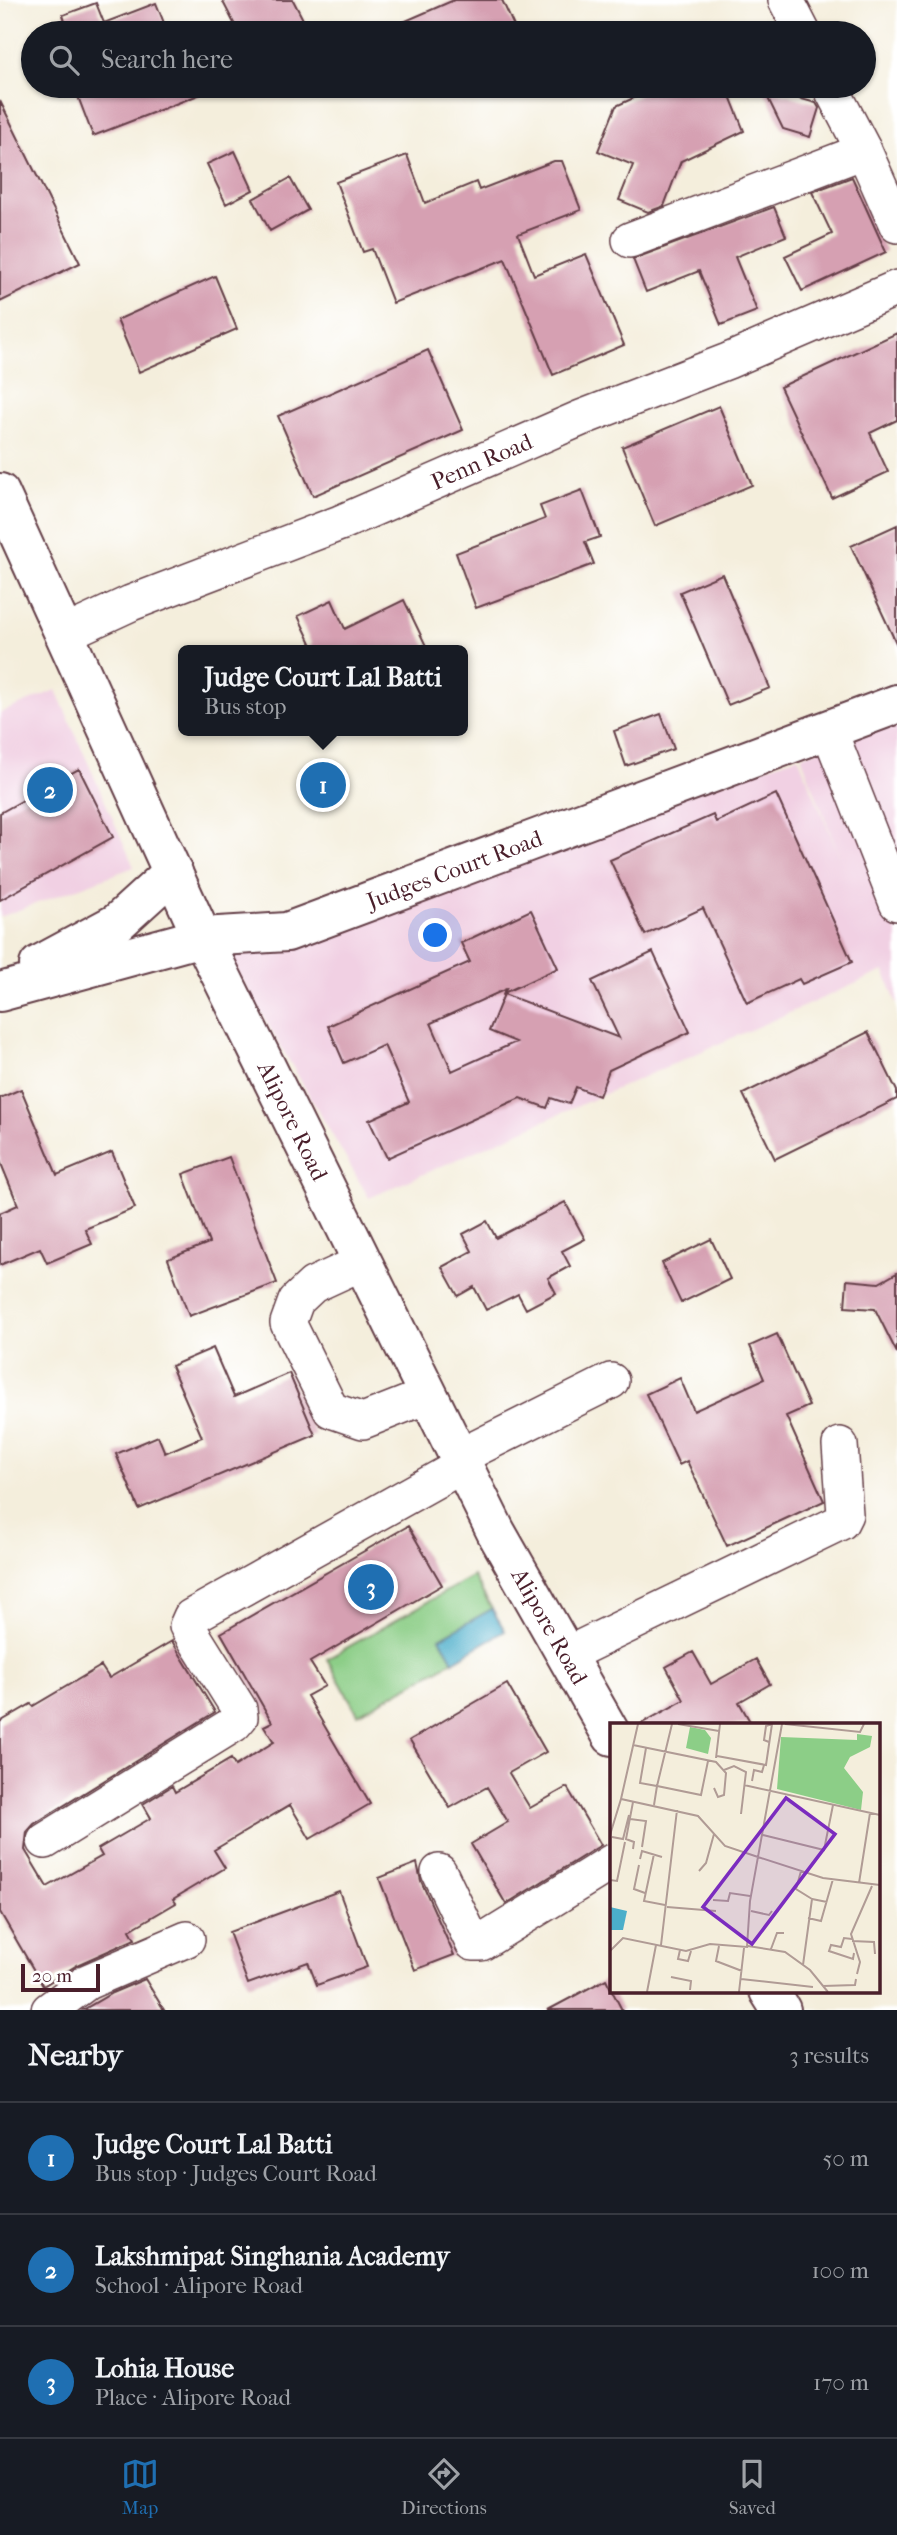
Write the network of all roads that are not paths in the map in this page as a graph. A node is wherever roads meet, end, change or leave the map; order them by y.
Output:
1 (786, 0) edge
2 (797, 21) edge
3 (836, 98) edge
4 (864, 151) junction
5 (897, 225) edge
6 (629, 240) dead end
7 (897, 288) edge
8 (0, 493) edge
9 (64, 634) junction
10 (897, 704) edge
11 (829, 730) junction
12 (173, 872) junction
13 (897, 903) edge
14 (202, 937) junction
15 (0, 986) edge
16 (0, 992) edge
17 (363, 1262) junction
18 (611, 1381) dead end
19 (429, 1395) junction
20 (840, 1445) dead end
21 (464, 1467) junction
22 (327, 1559) dead end
23 (566, 1655) junction
24 (610, 1732) edge
25 (45, 1842) dead end
26 (610, 1863) edge
27 (439, 1872) dead end
28 (187, 1939) dead end
29 (770, 1993) edge
30 (48, 2010) edge
31 (781, 2010) edge

1 - 2 street
3 - 4 street
4 - 5 street
4 - 6 street
7 - 9 street, Penn Road
8 - 9 main road, Alipore Road
9 - 12 main road, Alipore Road
10 - 11 main road, Judges Court Road
11 - 13 street
11 - 14 main road, Judges Court Road
12 - 14 main road, Alipore Road
12 - 15 main road
14 - 16 main road, Judges Court Road
14 - 17 main road, Alipore Road
17 - 19 main road, Alipore Road
17 - 19 street
18 - 21 street
19 - 21 main road, Alipore Road
20 - 23 street
21 - 22 street
21 - 23 main road, Alipore Road
21 - 25 street
23 - 24 main road, Alipore Road
26 - 27 street
28 - 30 street
29 - 31 main road

